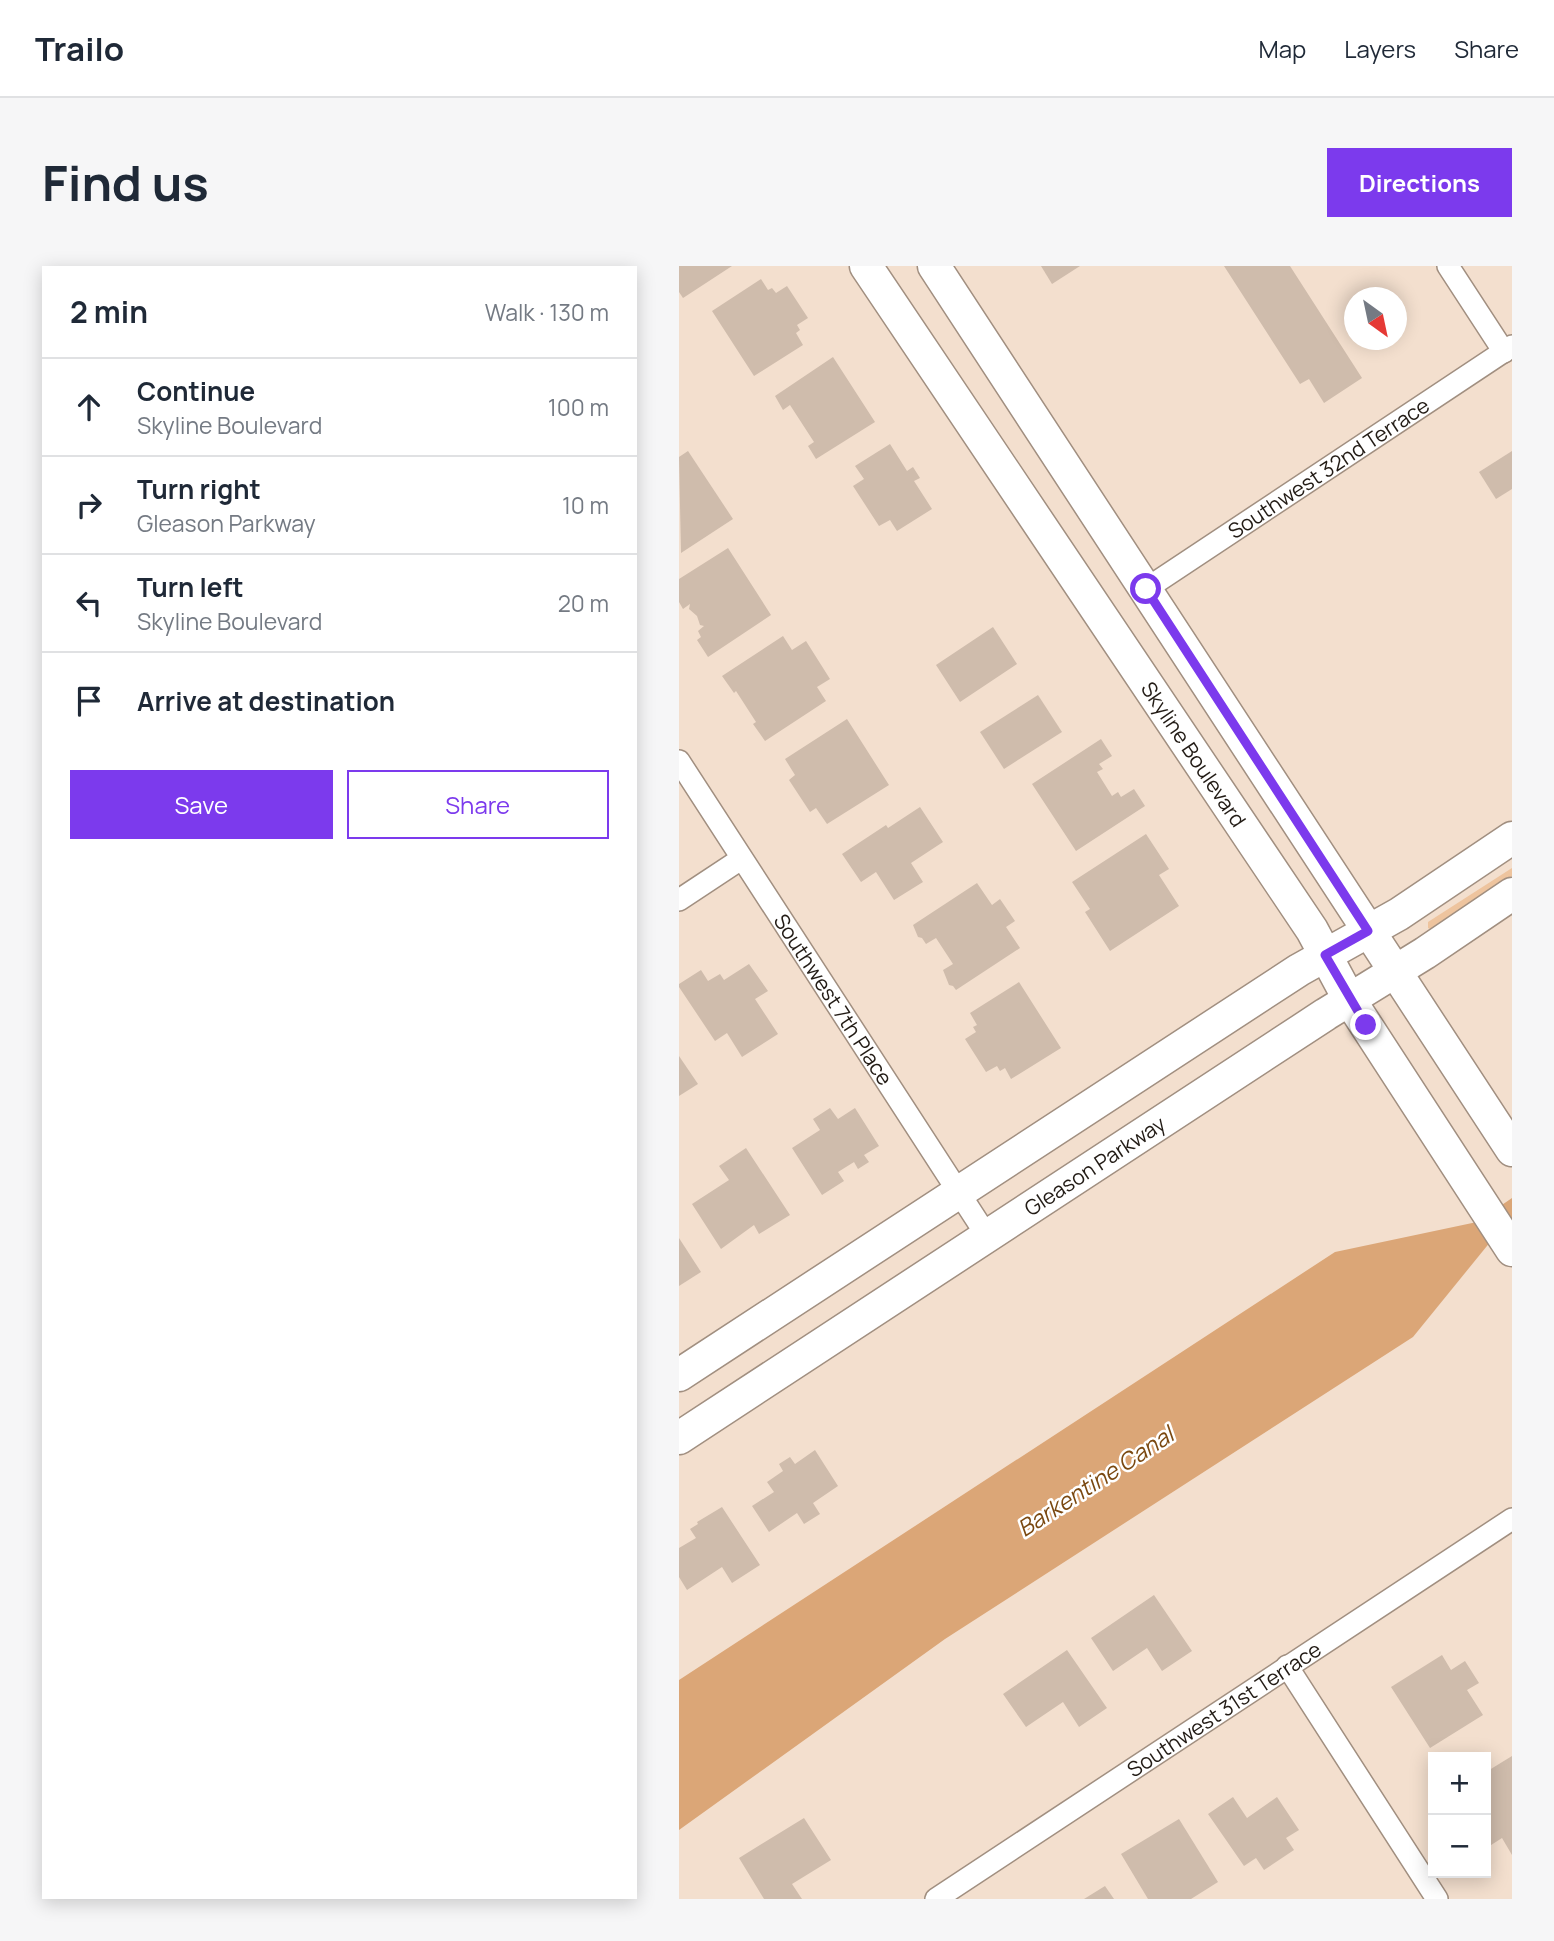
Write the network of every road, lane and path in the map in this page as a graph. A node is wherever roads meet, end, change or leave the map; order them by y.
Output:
1 (866, 266) edge
2 (935, 266) edge
3 (1448, 266) edge
4 (1508, 349) edge
5 (1146, 589) junction
6 (679, 761) edge
7 (1512, 838) edge
8 (741, 859) junction
9 (1512, 894) edge
10 (679, 900) edge
11 (1368, 931) junction
12 (1325, 955) junction
13 (1394, 972) junction
14 (1349, 999) junction
15 (1511, 1149) edge
16 (958, 1192) junction
17 (987, 1236) junction
18 (1512, 1250) edge
19 (679, 1376) edge
20 (679, 1438) edge
21 (1512, 1519) edge
22 (1287, 1666) junction
23 (936, 1899) edge
24 (1437, 1899) edge

1 - 12 street, Skyline Boulevard
2 - 5 street
3 - 4 street
4 - 5 street, Southwest 32nd Terrace
5 - 11 street
6 - 8 street, Southwest 7th Place
7 - 11 street
8 - 10 street
8 - 16 street, Southwest 7th Place
9 - 13 street, Gleason Parkway
11 - 12 street
11 - 13 street
12 - 14 street, Skyline Boulevard
12 - 16 street
13 - 14 street, Gleason Parkway
13 - 15 street
14 - 17 street, Gleason Parkway
14 - 18 street, Skyline Boulevard
16 - 17 street, Southwest 7th Place
16 - 19 street
17 - 20 street, Gleason Parkway
21 - 22 street, Southwest 31st Terrace
22 - 23 street, Southwest 31st Terrace
22 - 24 street

